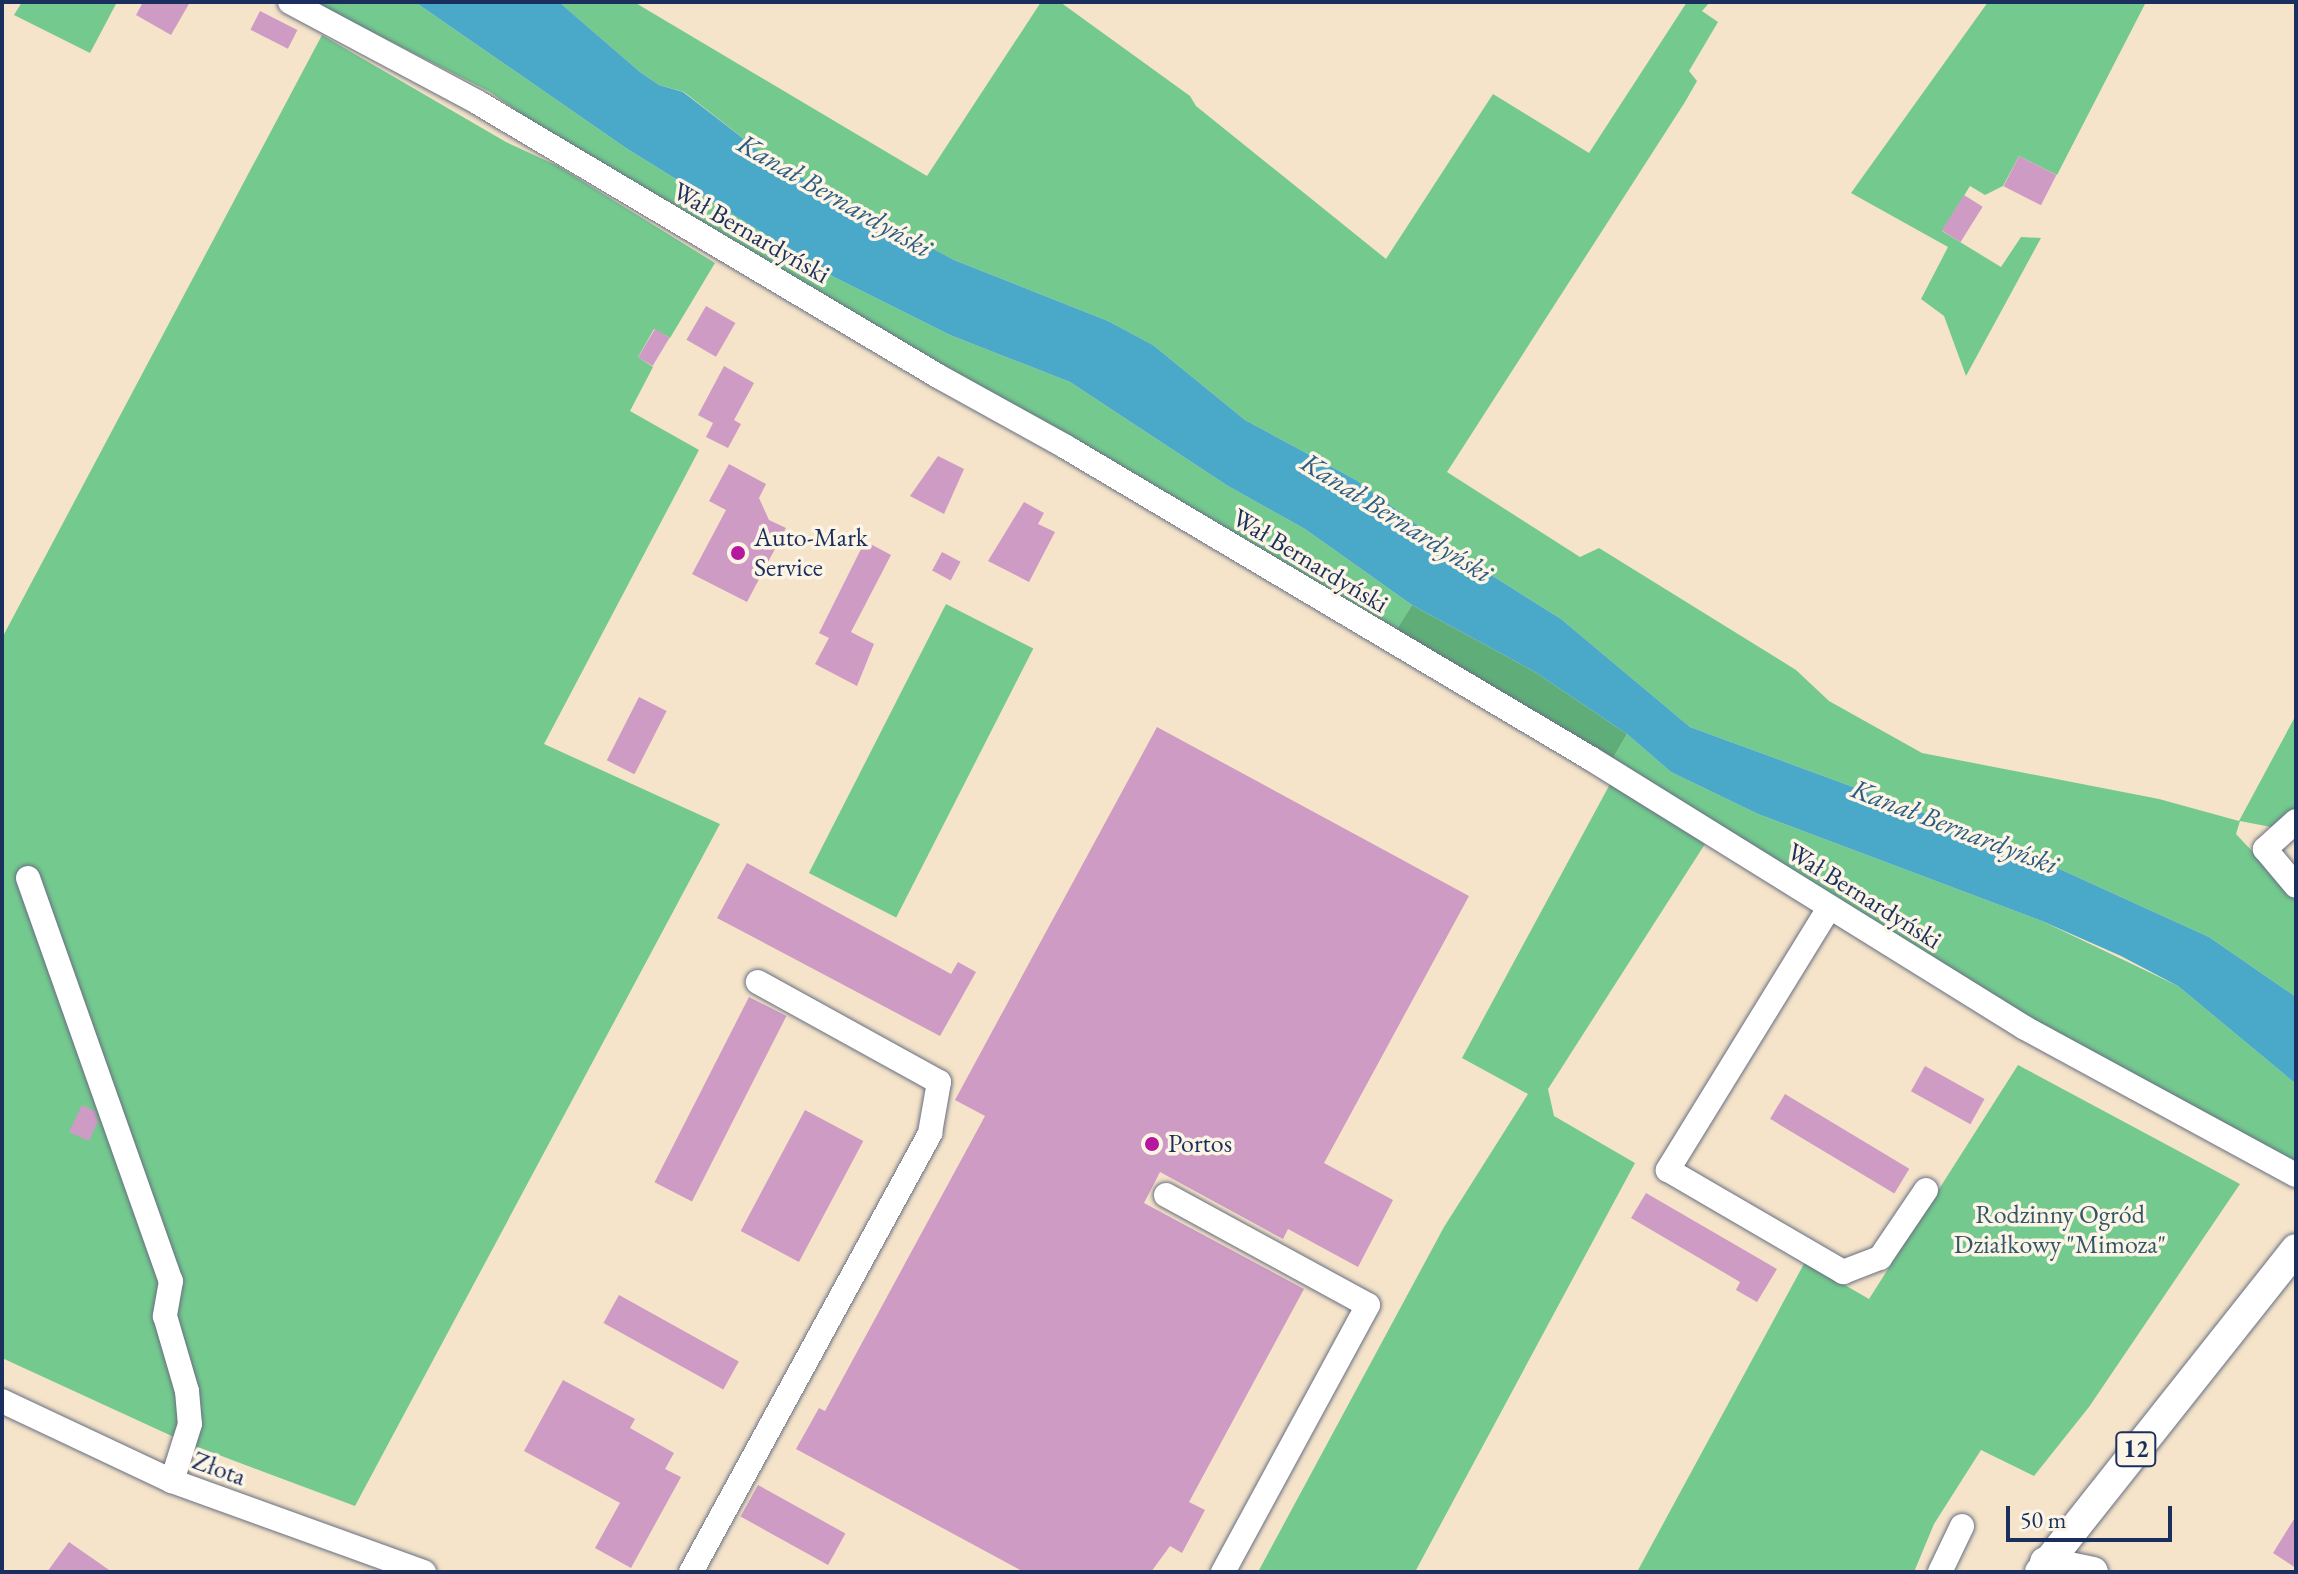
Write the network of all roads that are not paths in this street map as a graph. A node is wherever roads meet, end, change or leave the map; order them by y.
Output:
1 (290, 2) edge
2 (2296, 821) edge
3 (28, 878) dead end
4 (2296, 886) edge
5 (1829, 908) junction
6 (758, 982) dead end
7 (2296, 1175) edge
8 (1926, 1190) dead end
9 (1166, 1195) dead end
10 (2296, 1249) edge
11 (2, 1401) edge
12 (172, 1481) junction
13 (1962, 1526) dead end
14 (2042, 1570) edge
15 (424, 1572) edge
16 (691, 1572) edge
17 (1223, 1572) edge
18 (1940, 1572) edge
19 (2093, 1572) edge

1 - 5 street, Wał Bernardyński
2 - 4 street
3 - 12 street
5 - 7 street, Wał Bernardyński
5 - 8 street
6 - 16 street
9 - 17 street
10 - 14 main road, 12
11 - 12 street, Złota
12 - 15 street, Złota
13 - 18 street
14 - 19 main road

